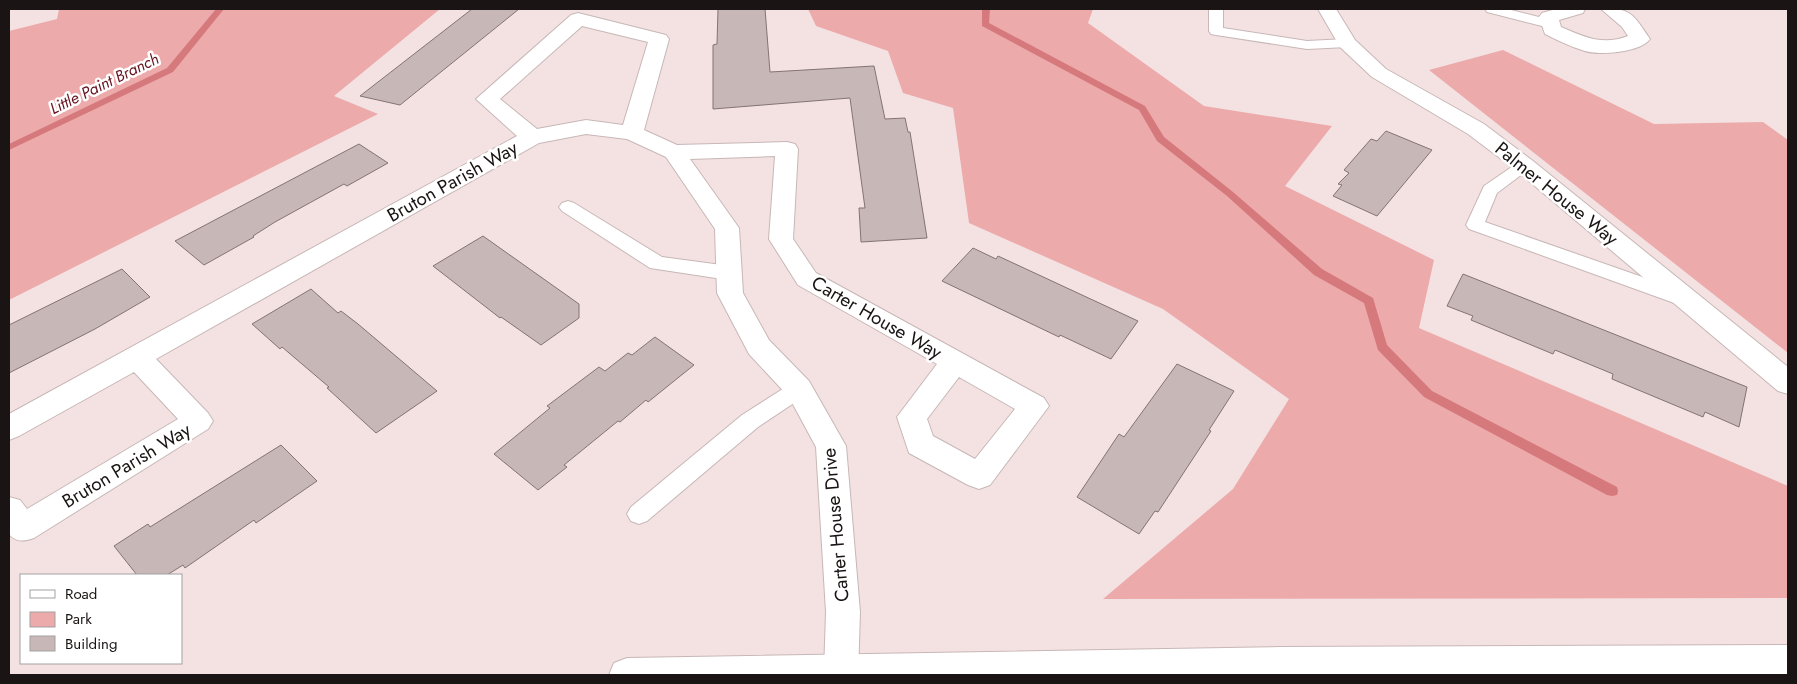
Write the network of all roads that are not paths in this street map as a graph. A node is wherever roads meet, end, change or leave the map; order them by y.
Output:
1 (1216, 9) edge
2 (1327, 9) edge
3 (1492, 9) edge
4 (1576, 9) edge
5 (1611, 9) edge
6 (1550, 24) junction
7 (1347, 44) junction
8 (632, 133) junction
9 (532, 137) junction
10 (674, 152) junction
11 (1525, 166) junction
12 (568, 207) dead end
13 (729, 273) junction
14 (1687, 300) junction
15 (137, 357) junction
16 (955, 362) junction
17 (1788, 383) edge
18 (799, 389) junction
19 (9, 428) edge
20 (9, 510) edge
21 (640, 514) dead end
22 (1788, 662) edge
23 (1282, 670) edge
24 (842, 672) junction
25 (627, 675) edge

1 - 7 lane
2 - 7 street, Palmer House Way
3 - 6 lane
4 - 6 street
5 - 6 street
7 - 11 street, Palmer House Way
8 - 9 street
8 - 9 street, Bruton Parish Way
8 - 10 street
9 - 15 street, Bruton Parish Way
10 - 13 street, Carter House Drive
10 - 16 street, Carter House Way
11 - 14 street, Palmer House Way
11 - 14 lane
12 - 13 lane
13 - 18 street, Carter House Drive
14 - 17 street, Palmer House Way
15 - 19 street, Bruton Parish Way
15 - 20 street, Bruton Parish Way
16 - 16 street, Carter House Way
18 - 21 lane
18 - 24 street, Carter House Drive
22 - 23 street
23 - 24 street
24 - 25 street

